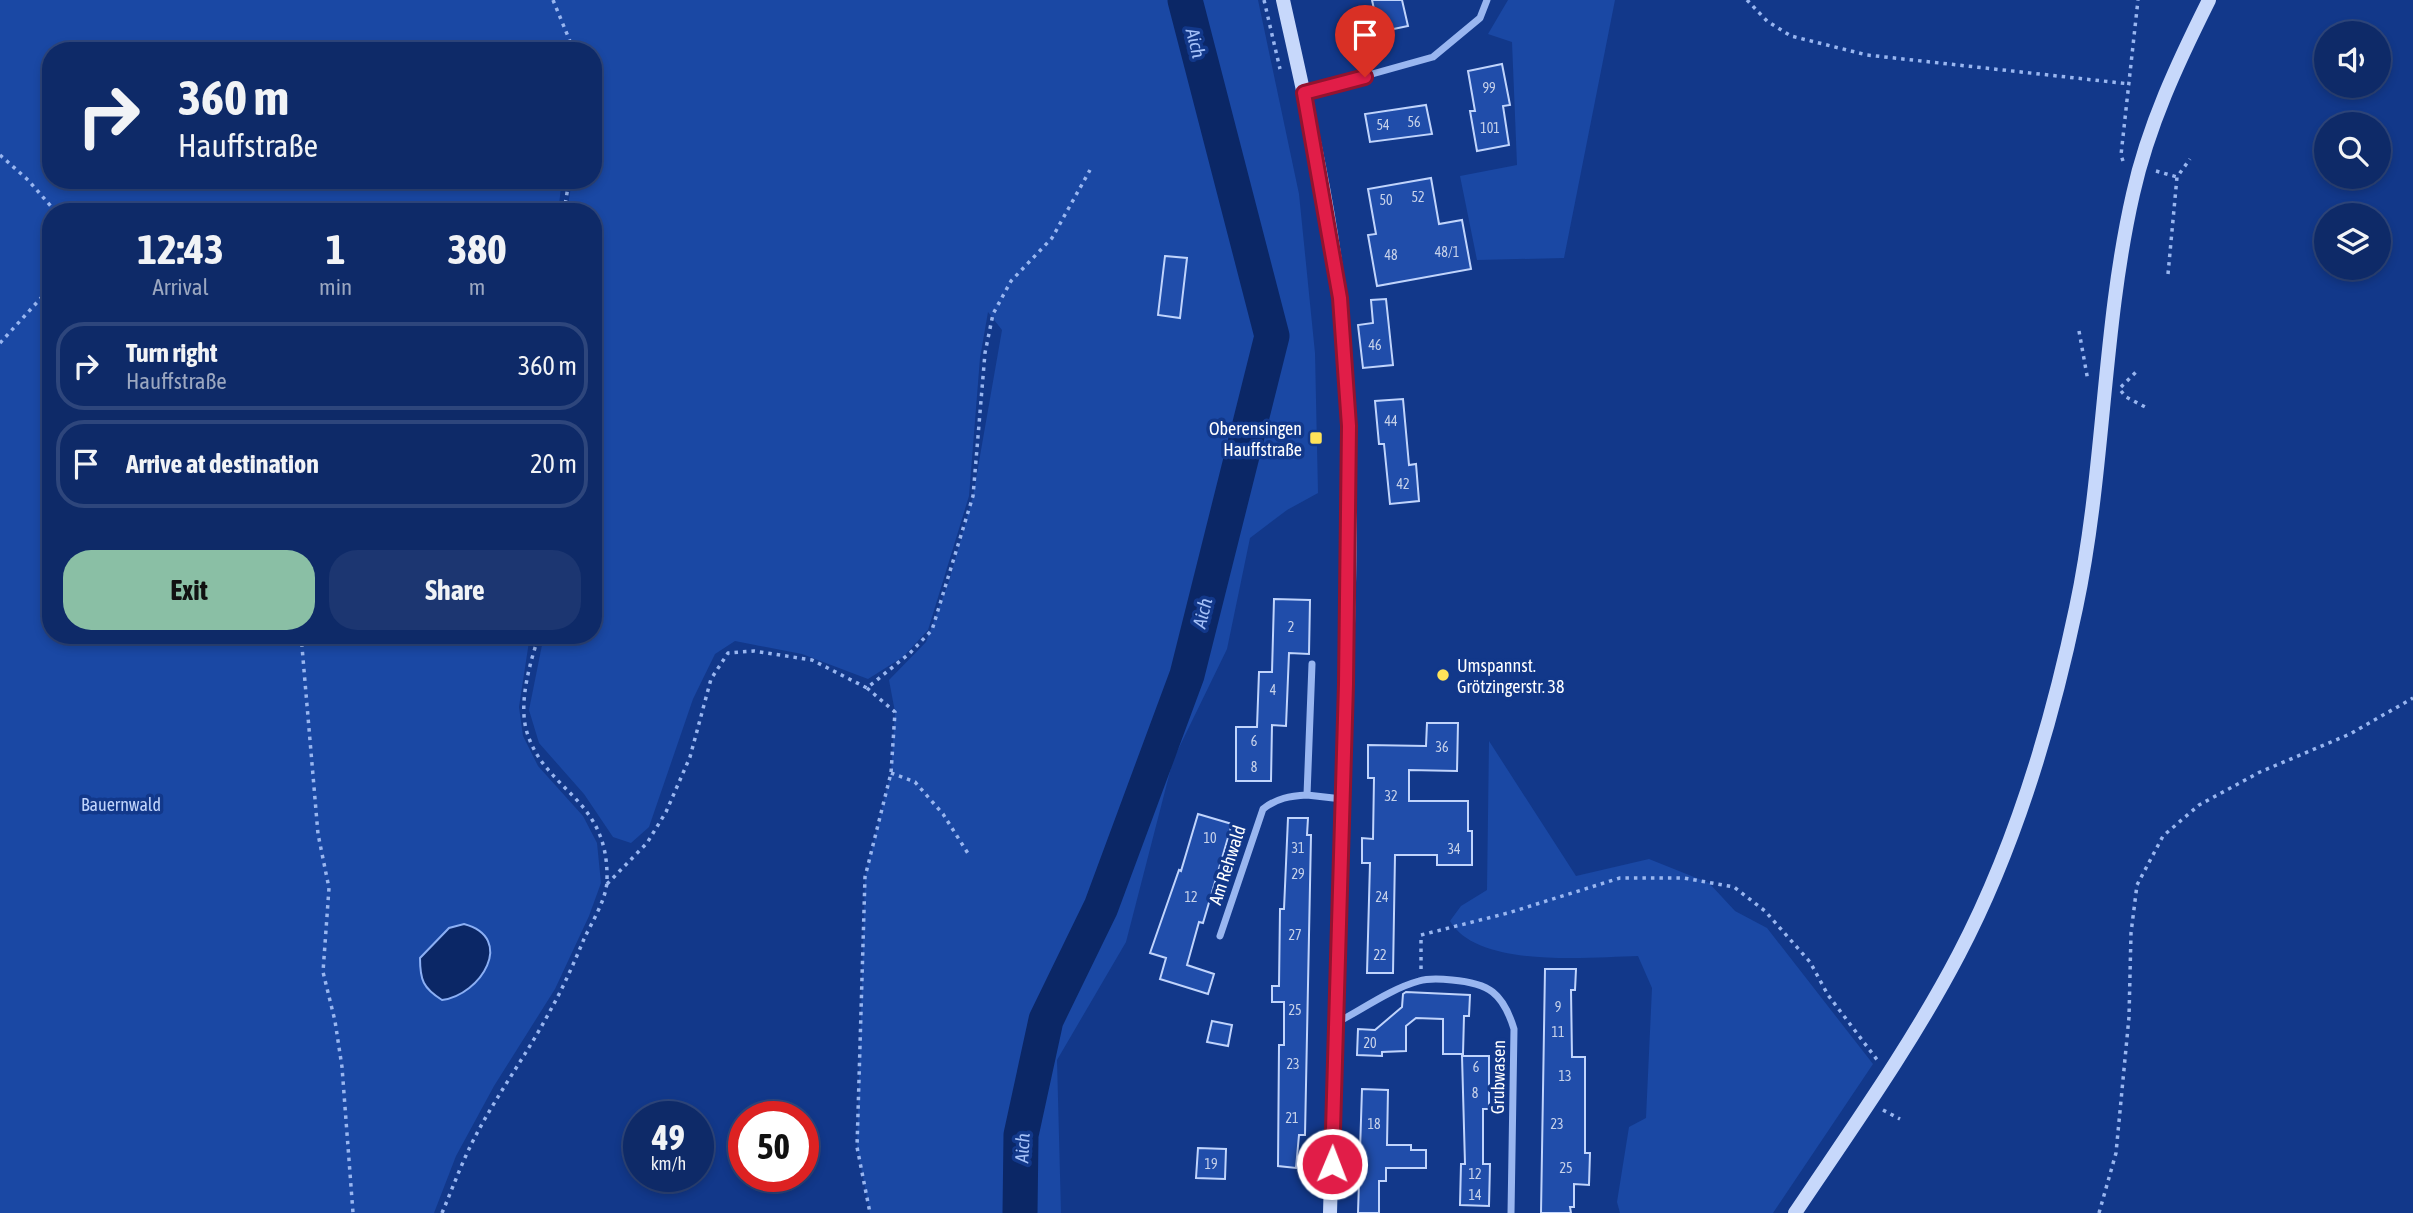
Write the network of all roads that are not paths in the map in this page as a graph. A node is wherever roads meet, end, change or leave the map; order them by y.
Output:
1 (1283, 0) edge
2 (1488, 0) edge
3 (2209, 0) edge
4 (1304, 93) junction
5 (1312, 664) dead end
6 (1307, 795) junction
7 (1342, 799) junction
8 (1220, 936) dead end
9 (1336, 1023) junction
10 (1330, 1213) edge
11 (1511, 1213) edge
12 (1795, 1213) edge

1 - 4 main road
2 - 4 street
3 - 12 main road
4 - 7 main road
5 - 6 street
6 - 7 street, Am Rehwald
6 - 8 street, Am Rehwald
7 - 9 main road
9 - 10 main road
9 - 11 street, Grubwasen

